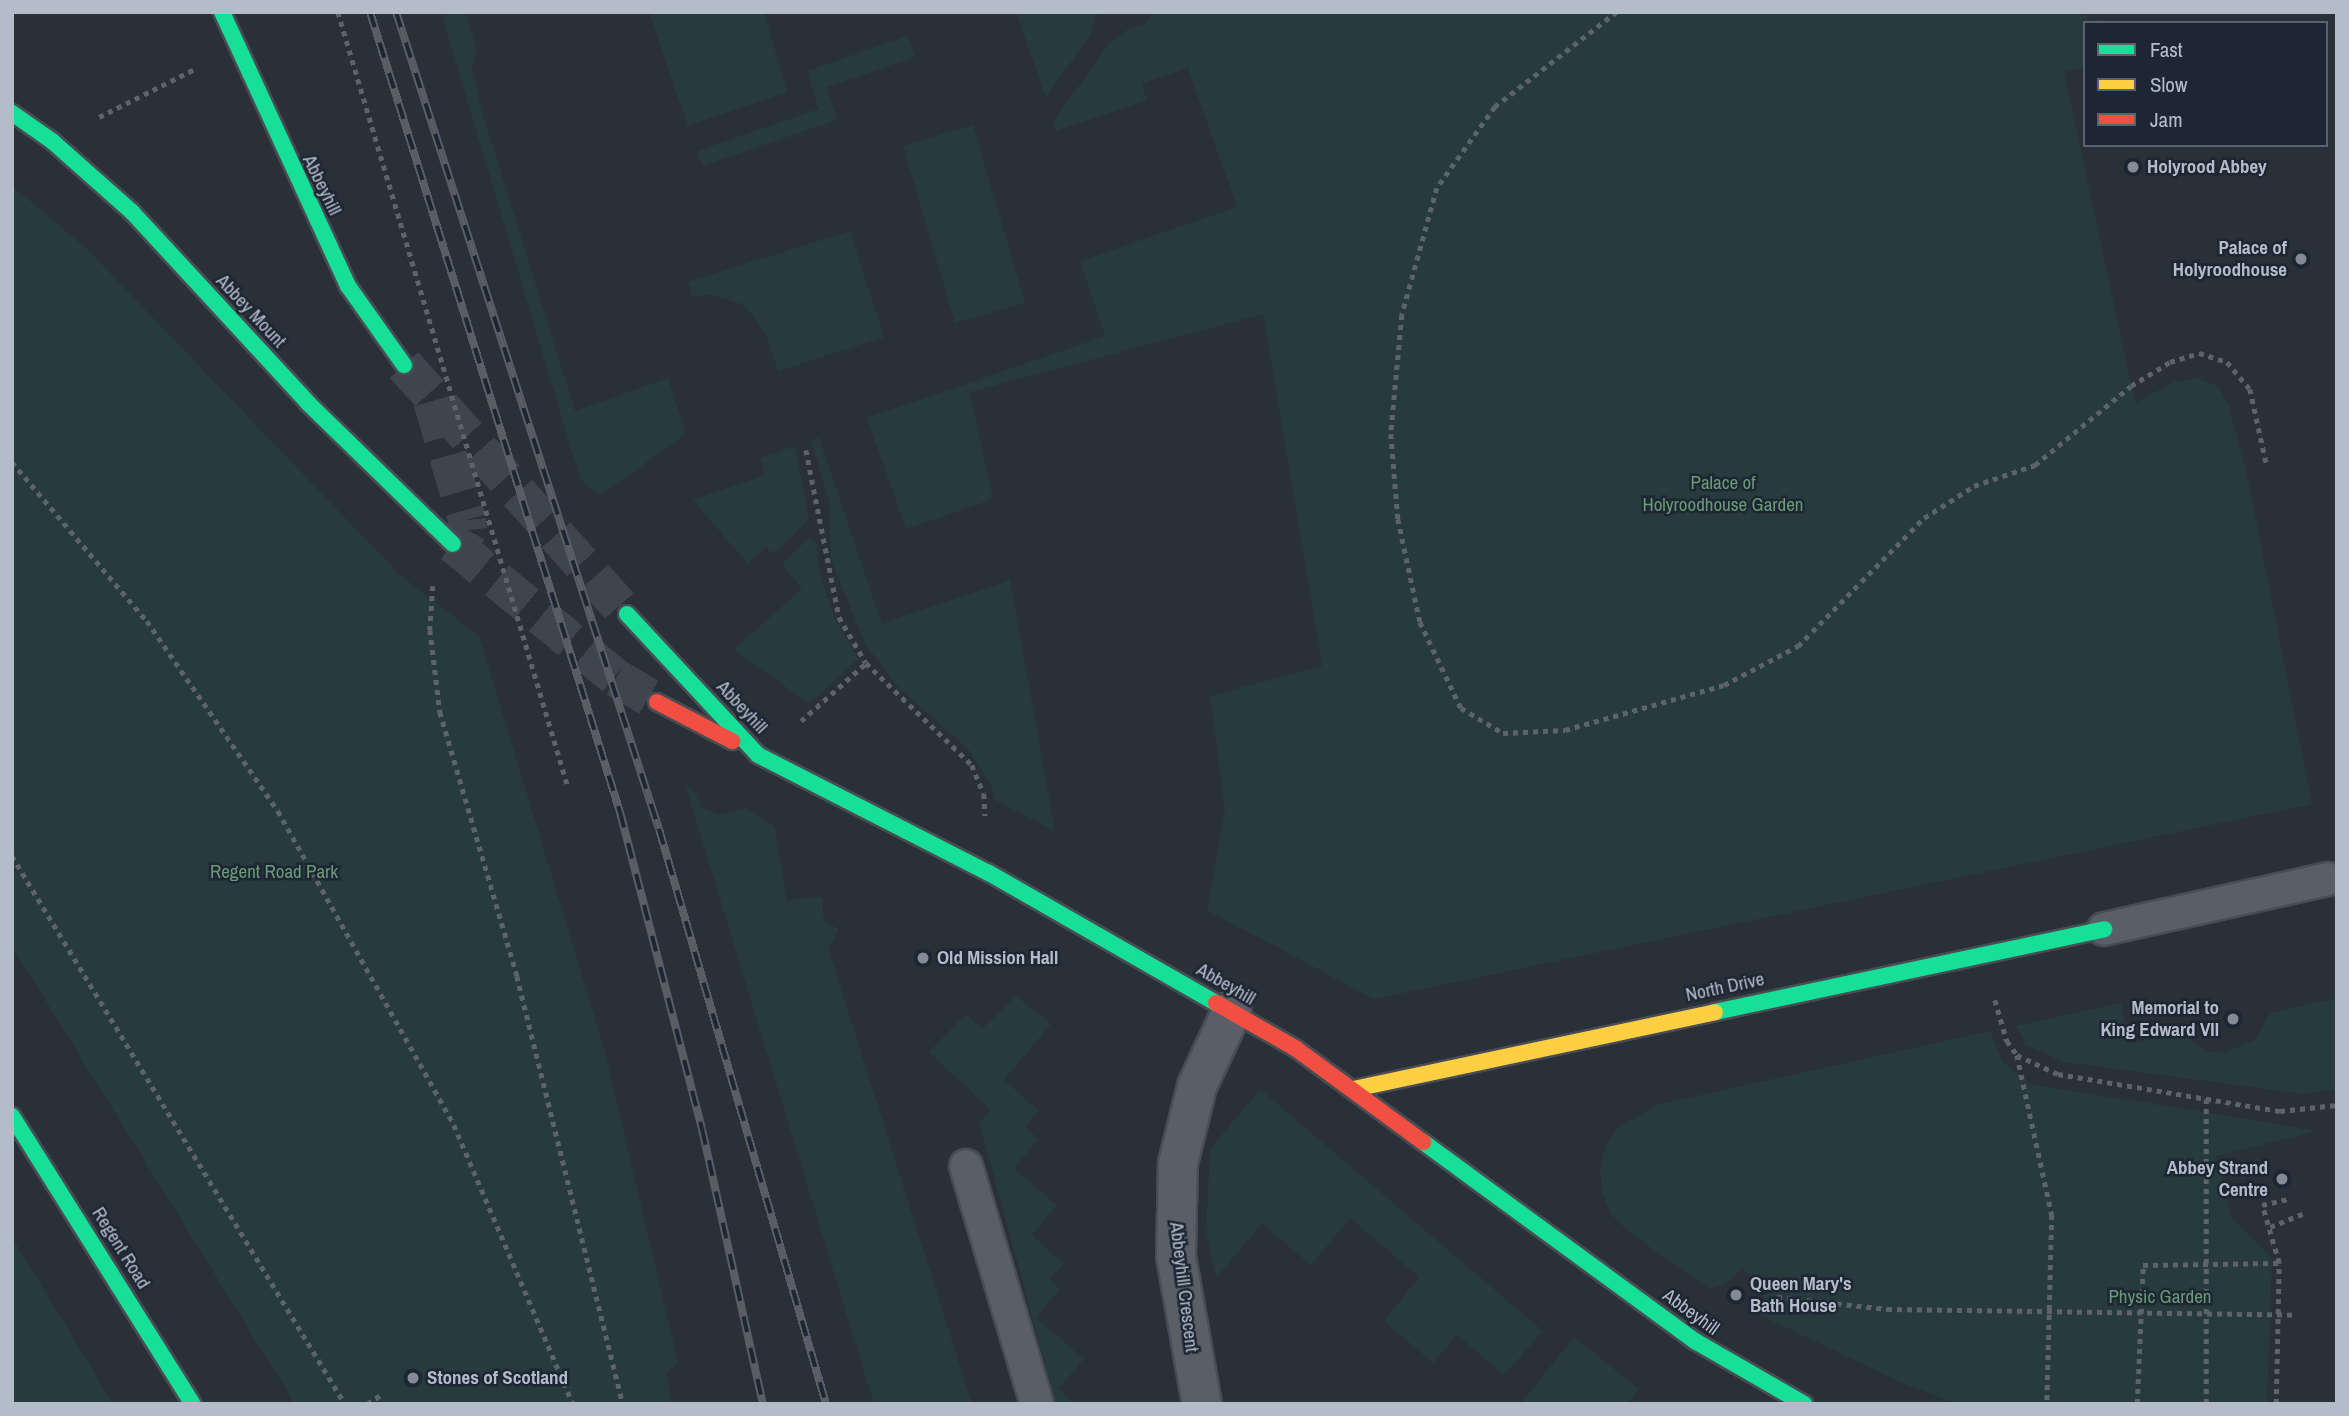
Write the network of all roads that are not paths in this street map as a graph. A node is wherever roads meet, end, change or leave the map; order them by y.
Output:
1 (222, 12) edge
2 (12, 113) edge
3 (404, 365) tunnel mouth
4 (453, 544) tunnel mouth
5 (627, 614) tunnel mouth
6 (657, 702) tunnel mouth
7 (758, 755) junction
8 (2327, 879) dead end
9 (2104, 929) joint
10 (1232, 1011) junction
11 (1354, 1089) junction
12 (12, 1116) edge
13 (966, 1166) dead end
14 (193, 1404) edge
15 (1037, 1404) edge
16 (1202, 1404) edge
17 (1804, 1404) edge

1 - 3 street, Abbeyhill
2 - 4 street, Abbey Mount
5 - 7 street, Abbeyhill
6 - 7 street
7 - 10 street, Abbeyhill
8 - 9 lane
9 - 11 street, North Drive
10 - 11 street, Abbeyhill
10 - 16 street, Abbeyhill Crescent
11 - 17 street, Abbeyhill
12 - 14 street, Regent Road
13 - 15 lane

